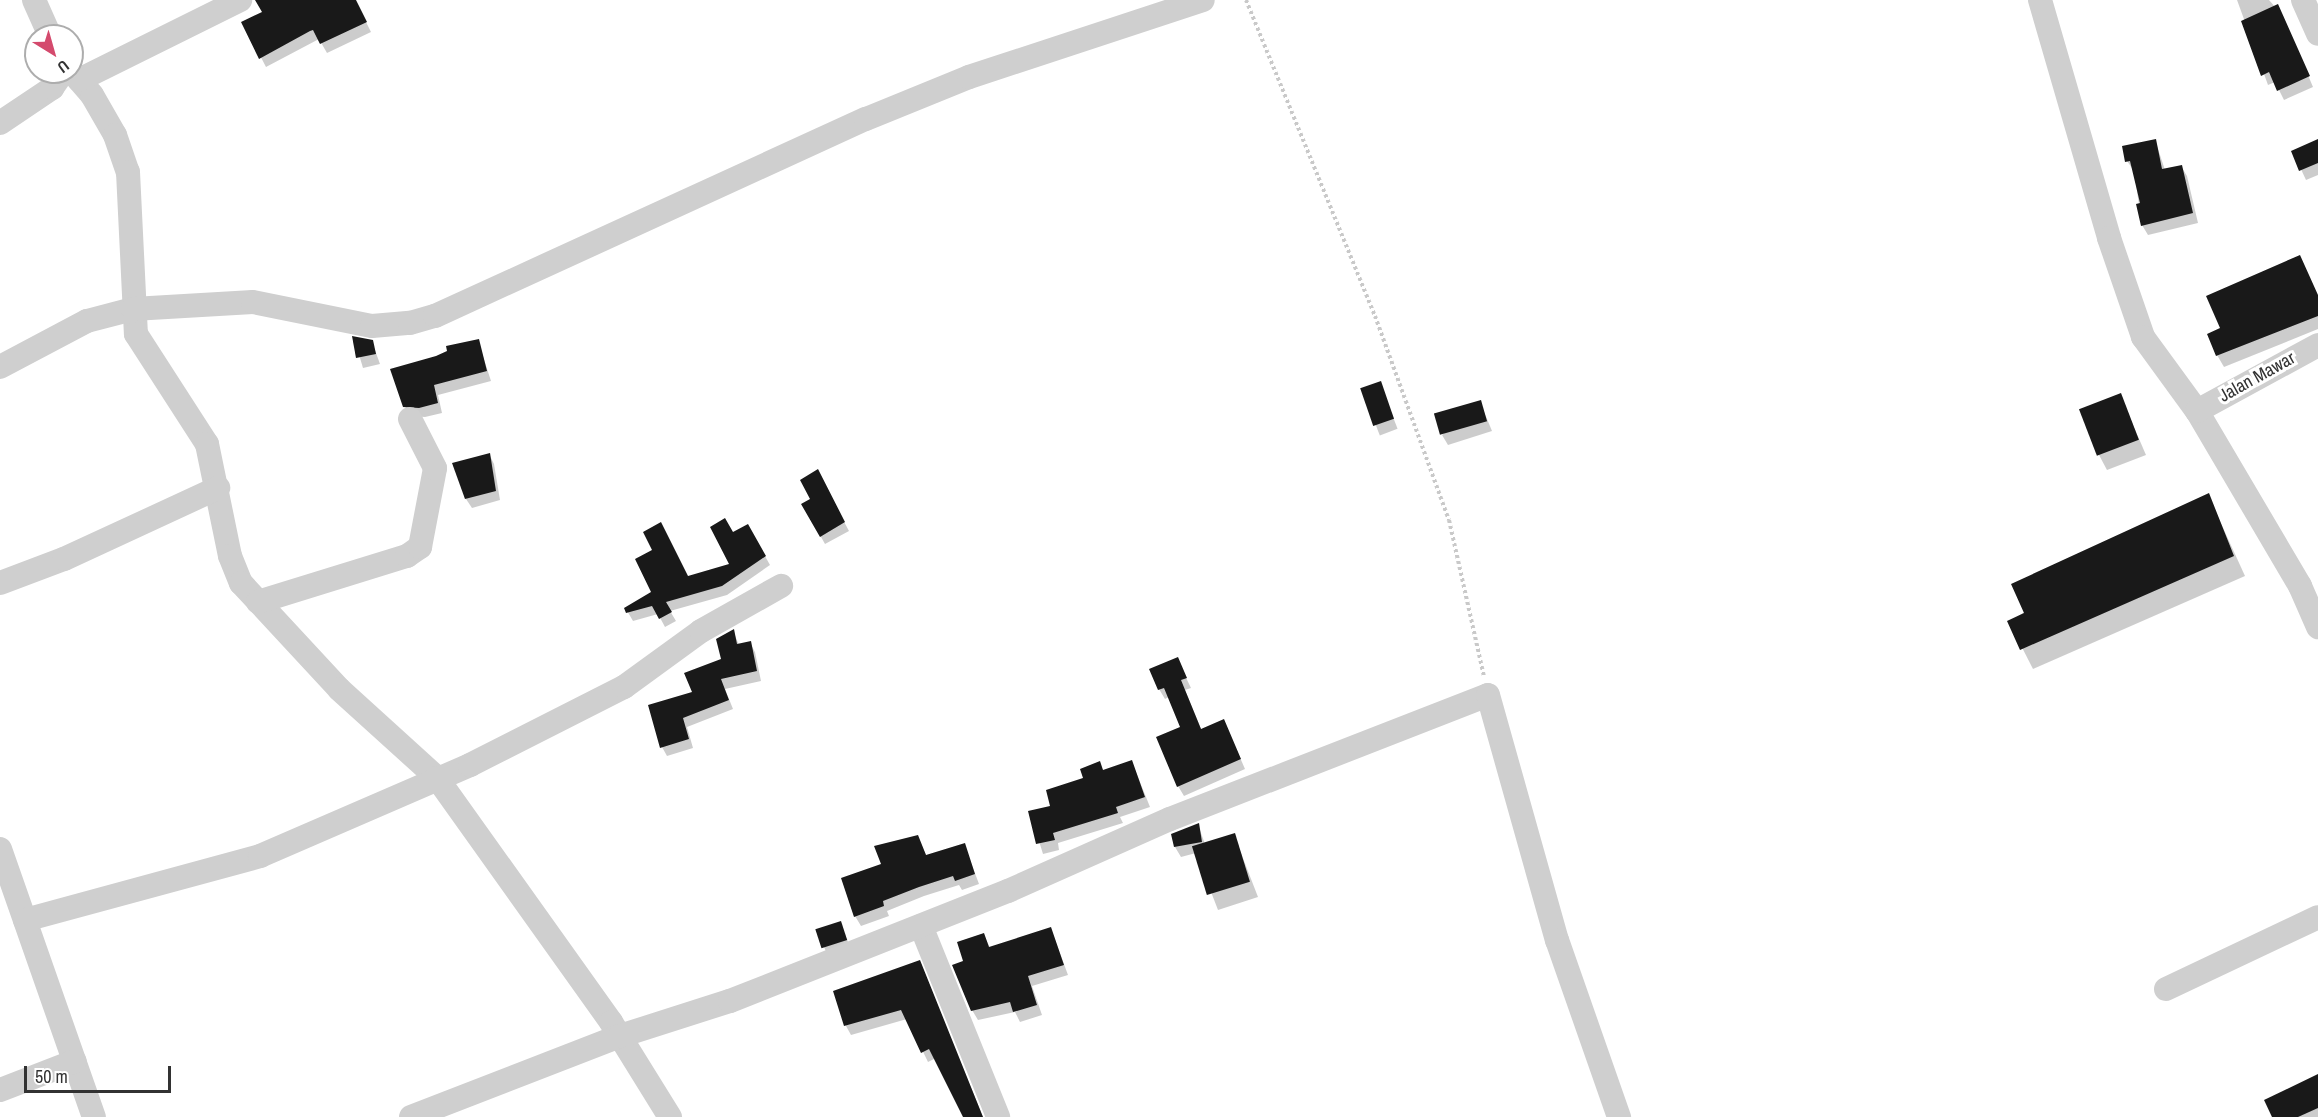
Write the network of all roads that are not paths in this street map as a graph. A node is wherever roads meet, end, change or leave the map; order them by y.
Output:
1 (34, 0) edge
2 (240, 0) edge
3 (1203, 0) edge
4 (2040, 0) edge
5 (2303, 0) edge
6 (45, 24) edge
7 (2318, 34) edge
8 (84, 69) edge
9 (58, 84) edge
10 (78, 84) edge
11 (0, 123) edge
12 (133, 309) junction
13 (2318, 345) edge
14 (0, 367) edge
15 (2197, 411) junction
16 (410, 419) dead end
17 (218, 488) junction
18 (0, 583) edge
19 (781, 586) dead end
20 (258, 602) junction
21 (2318, 627) edge
22 (436, 778) junction
23 (0, 849) edge
24 (2318, 917) edge
25 (25, 920) junction
26 (921, 926) junction
27 (2166, 989) dead end
28 (620, 1036) junction
29 (75, 1061) junction
30 (0, 1090) edge
31 (94, 1117) edge
32 (411, 1117) edge
33 (670, 1117) edge
34 (998, 1117) edge
35 (1619, 1117) edge

1 - 6 street
2 - 8 street
3 - 12 street
4 - 15 street
5 - 7 street
9 - 11 street
10 - 12 street
12 - 14 street
12 - 17 street
13 - 15 street, Jalan Mawar
15 - 21 street
16 - 20 street
17 - 18 street
17 - 20 street
19 - 22 street
20 - 22 street
22 - 25 street
22 - 28 street
23 - 25 street
24 - 27 street
25 - 29 street
26 - 28 street
26 - 34 street
26 - 35 street
28 - 32 street
28 - 33 street
29 - 30 street
29 - 31 street

